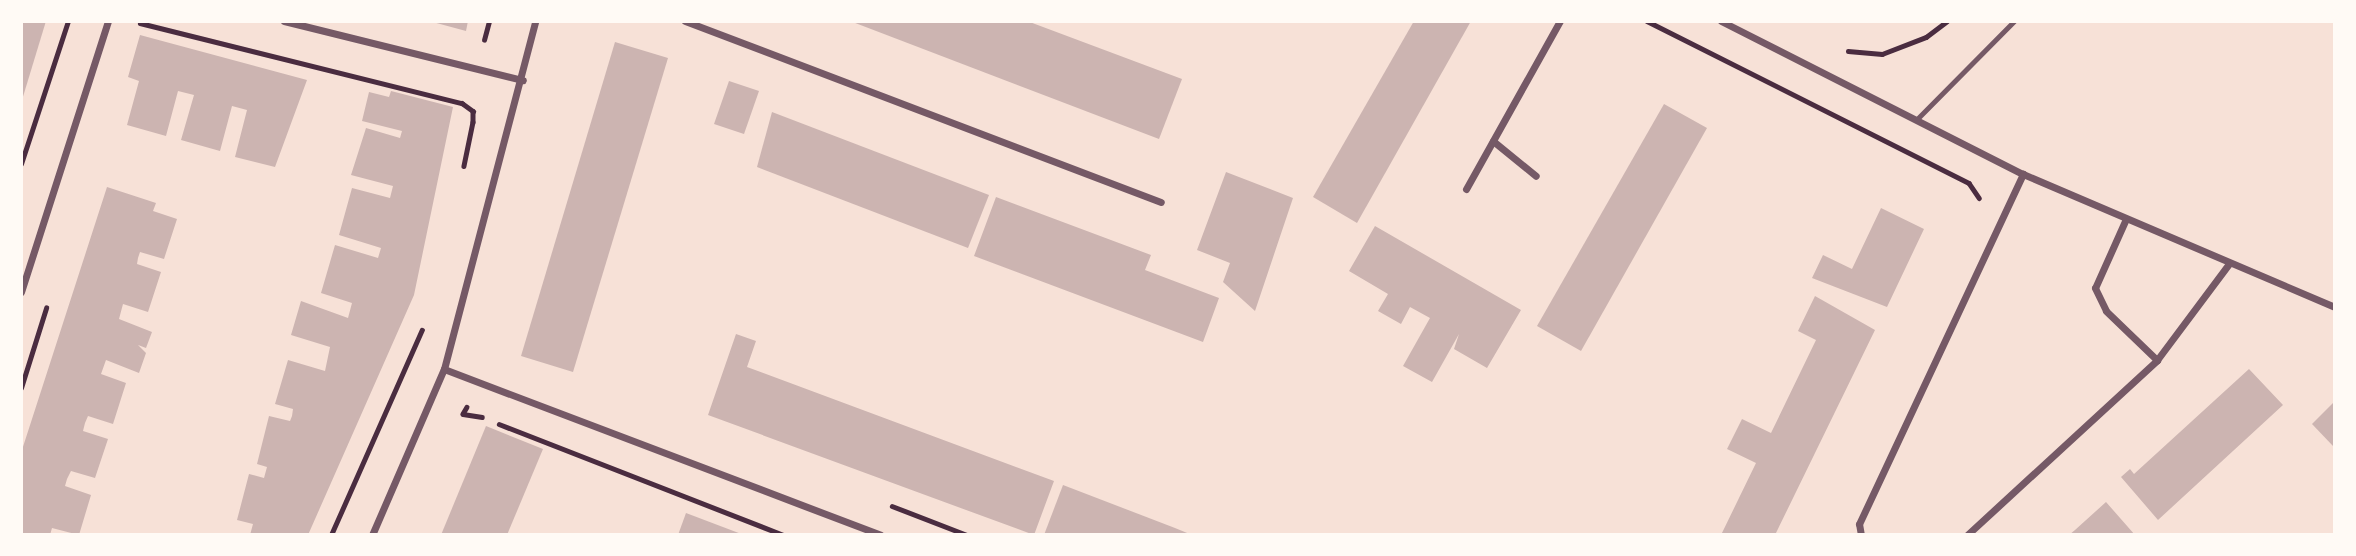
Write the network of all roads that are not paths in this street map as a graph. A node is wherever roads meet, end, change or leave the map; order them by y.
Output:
1 (108, 21) edge
2 (284, 21) edge
3 (535, 21) edge
4 (685, 21) edge
5 (1560, 21) edge
6 (1721, 21) edge
7 (2014, 21) edge
8 (523, 80) junction
9 (1917, 119) junction
10 (1493, 141) junction
11 (2023, 174) junction
12 (1536, 176) dead end
13 (1466, 188) dead end
14 (1161, 202) dead end
15 (2125, 221) junction
16 (2228, 265) junction
17 (21, 292) edge
18 (2335, 307) edge
19 (2157, 360) junction
20 (444, 369) junction
21 (372, 535) edge
22 (880, 535) edge
23 (1861, 535) edge
24 (1967, 535) edge

1 - 17 street
2 - 8 street
3 - 8 street
4 - 14 street
5 - 10 street
6 - 9 street
7 - 9 lane
8 - 20 street
9 - 11 street
10 - 12 street
10 - 13 street
11 - 15 street
11 - 23 street
15 - 16 street
15 - 19 street
16 - 18 street
16 - 19 street
19 - 24 street
20 - 21 street
20 - 22 street

